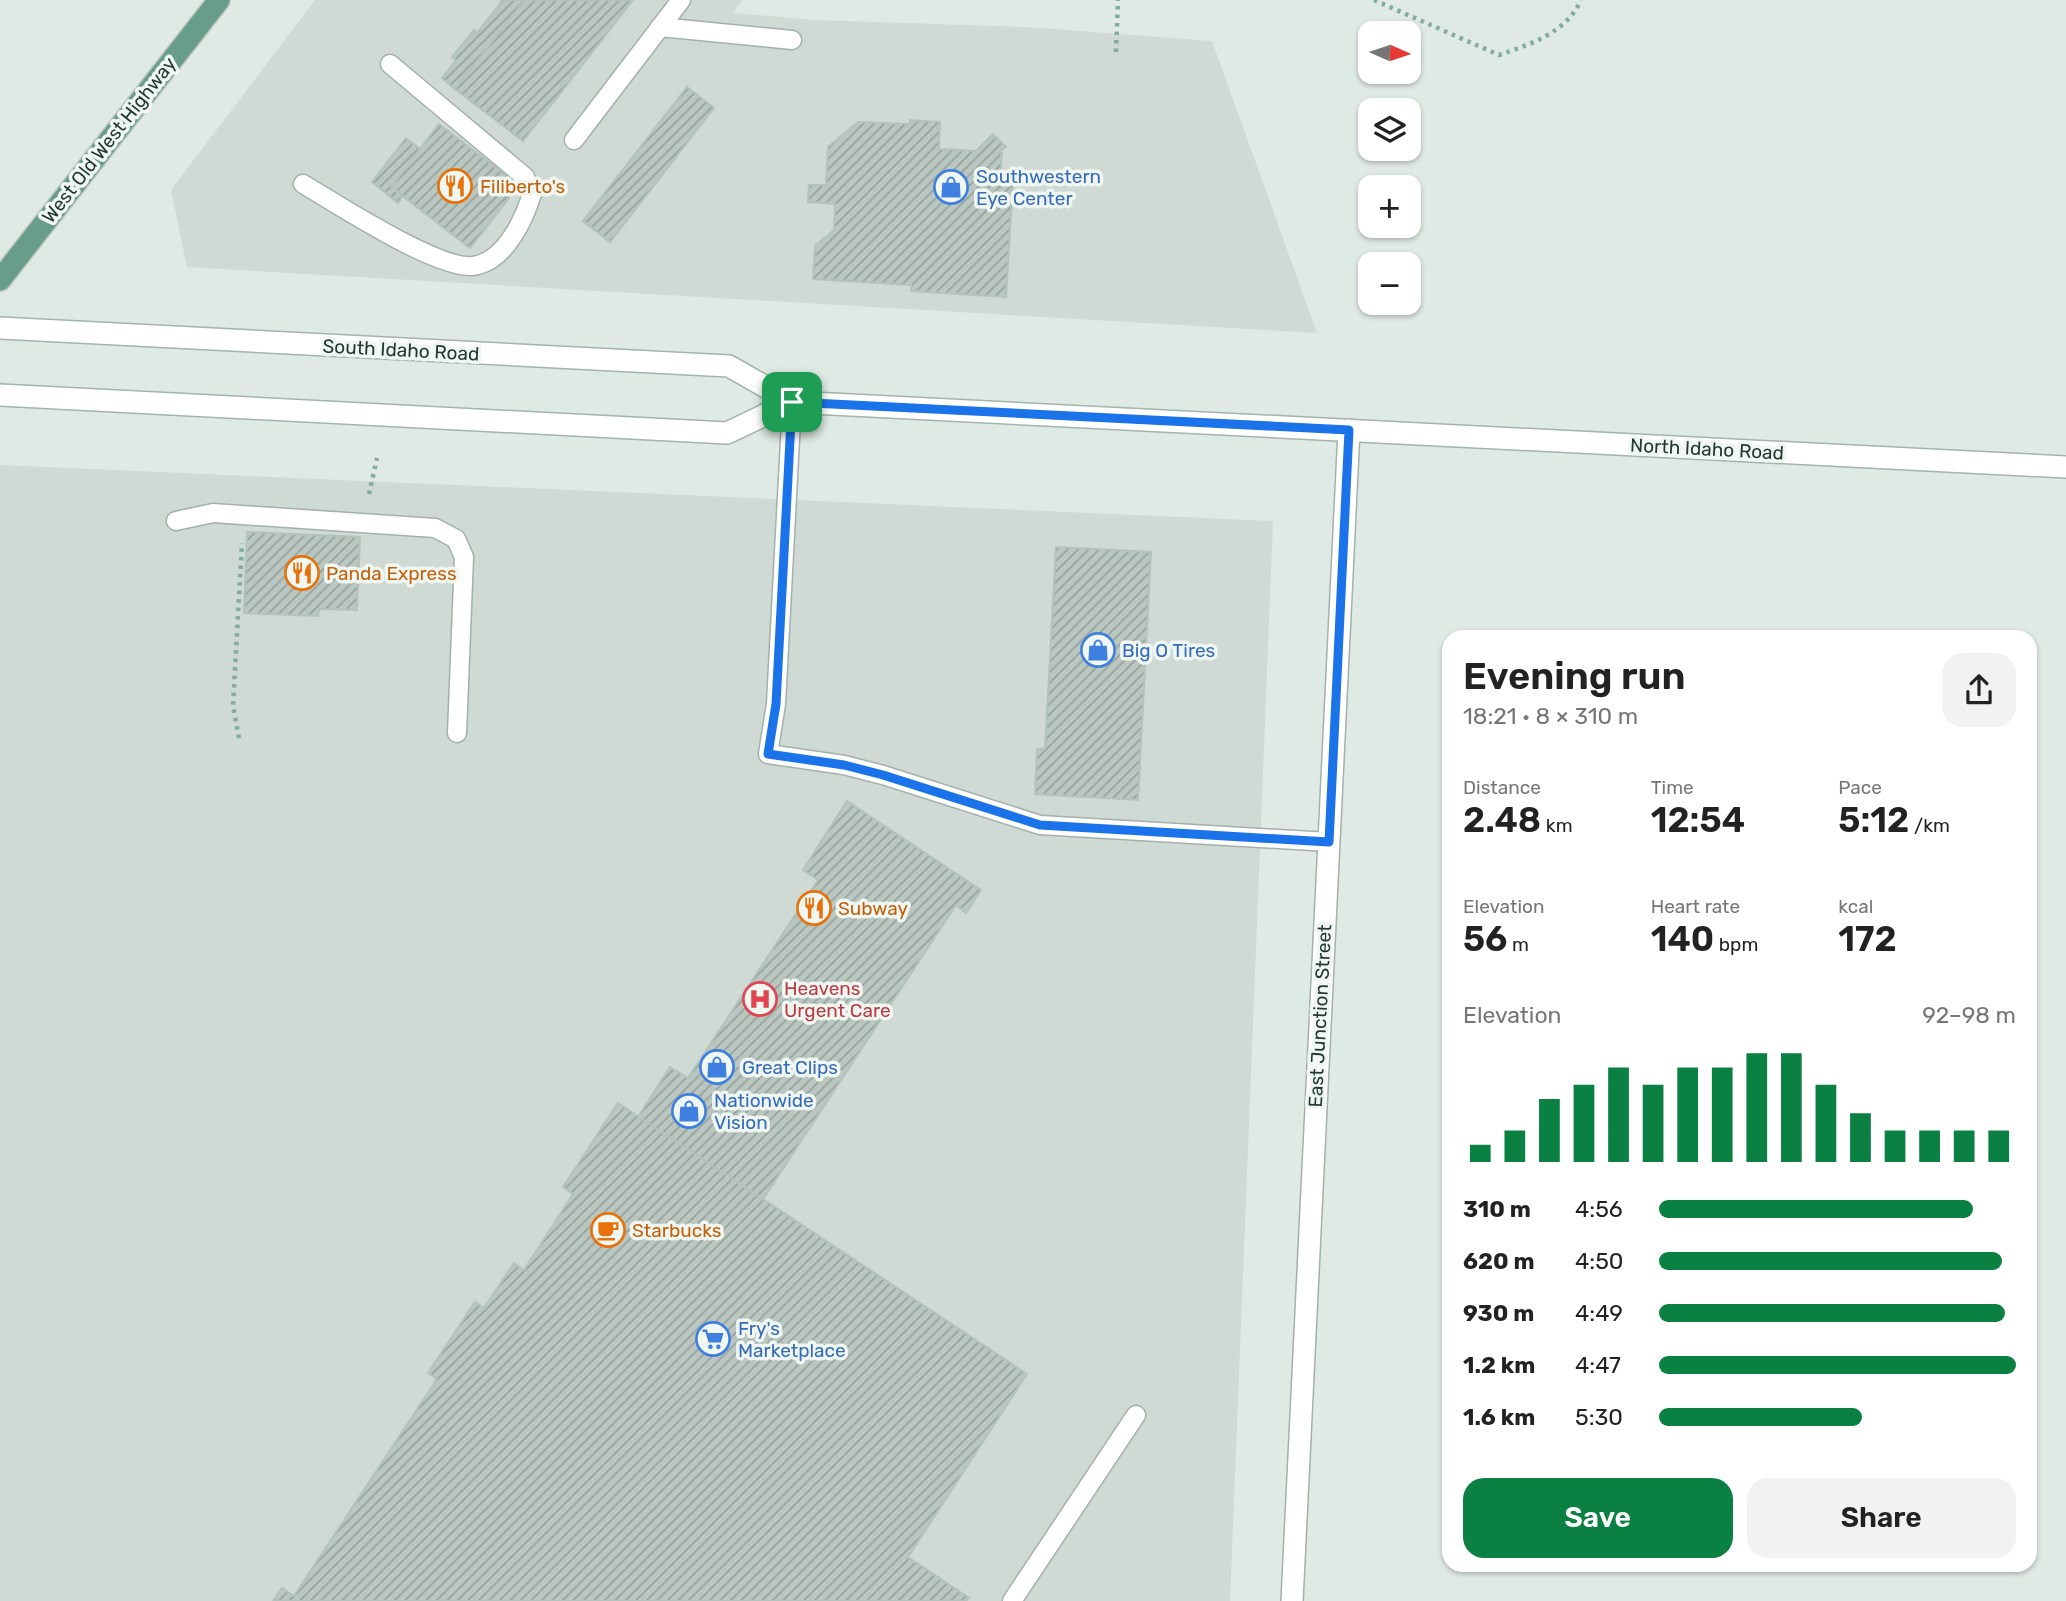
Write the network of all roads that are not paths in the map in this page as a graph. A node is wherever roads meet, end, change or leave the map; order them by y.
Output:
1 (219, 0) edge
2 (681, 0) edge
3 (660, 27) junction
4 (792, 40) dead end
5 (390, 64) dead end
6 (574, 139) dead end
7 (303, 184) dead end
8 (0, 280) edge
9 (0, 328) edge
10 (0, 396) edge
11 (792, 402) junction
12 (1349, 430) junction
13 (2066, 467) edge
14 (176, 521) dead end
15 (457, 733) dead end
16 (1329, 842) junction
17 (1136, 1415) dead end
18 (1012, 1601) edge
19 (1292, 1601) edge

1 - 8 main road, West Old West Highway
2 - 3 lane
3 - 4 lane
3 - 6 lane
5 - 7 lane
9 - 11 main road, South Idaho Road
10 - 11 main road, South Idaho Road
11 - 12 main road, South Idaho Road
11 - 16 lane
12 - 13 main road, North Idaho Road
12 - 16 main road, East Junction Street
14 - 15 lane
16 - 19 main road, East Junction Street
17 - 18 lane

